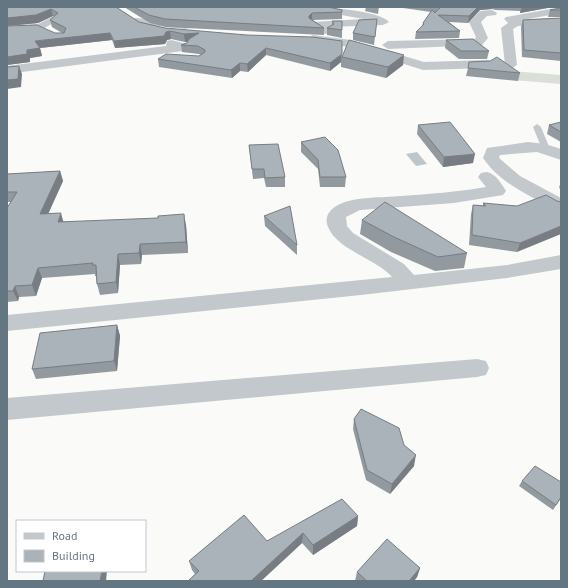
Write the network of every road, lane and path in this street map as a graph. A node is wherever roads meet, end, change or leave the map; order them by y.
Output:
1 (314, 7) edge
2 (542, 7) edge
3 (561, 10) edge
4 (131, 18) edge
5 (360, 19) edge
6 (7, 20) edge
7 (52, 20) edge
8 (561, 21) edge
9 (374, 23) junction
10 (501, 23) junction
11 (41, 27) junction
12 (7, 29) edge
13 (198, 30) edge
14 (326, 31) dead end
15 (55, 34) edge
16 (300, 38) edge
17 (171, 44) dead end
18 (388, 45) dead end
19 (136, 54) junction
20 (191, 58) edge
21 (488, 64) edge
22 (511, 65) edge
23 (7, 70) edge
24 (537, 127) dead end
25 (554, 152) edge
26 (487, 177) dead end
27 (561, 205) edge
28 (561, 262) edge
29 (408, 282) junction
30 (7, 323) edge
31 (477, 368) dead end
32 (7, 409) edge

1 - 9 street
2 - 10 street
3 - 10 street
4 - 13 street
5 - 9 lane
6 - 12 street
7 - 11 street
8 - 10 street
9 - 14 street
10 - 18 street
10 - 22 street
11 - 12 street
11 - 15 street
16 - 21 street
17 - 19 street
19 - 20 street
19 - 23 street
24 - 25 lane
25 - 27 street
26 - 29 street
28 - 29 street
29 - 30 street
31 - 32 street

